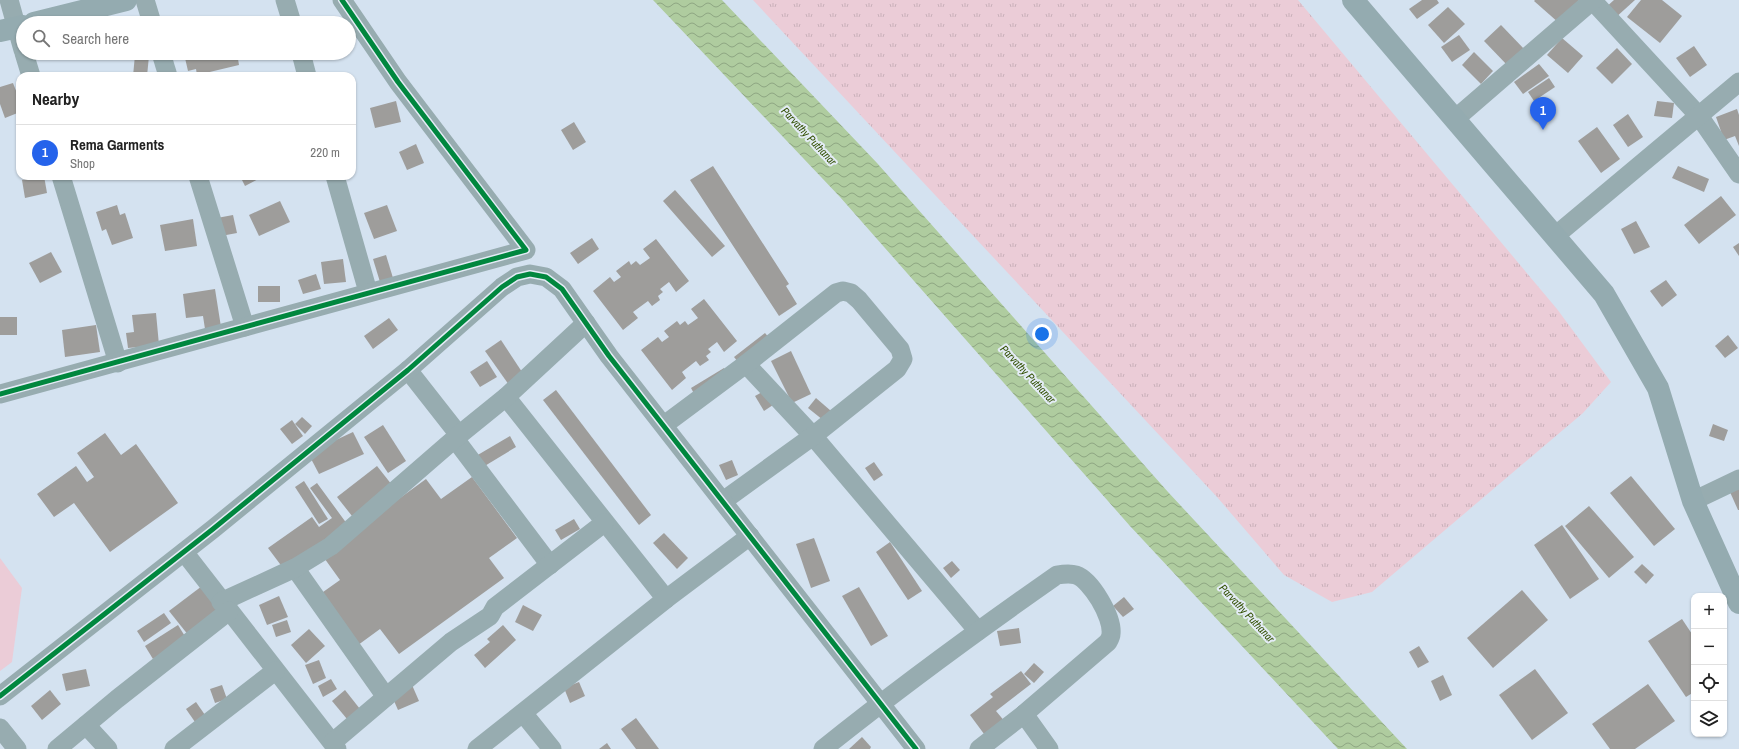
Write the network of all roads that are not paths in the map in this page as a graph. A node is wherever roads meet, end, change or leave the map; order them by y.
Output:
1 (8, 0) edge
2 (126, 0) edge
3 (145, 0) edge
4 (285, 0) edge
5 (342, 0) edge
6 (1353, 0) edge
7 (1592, 0) edge
8 (62, 16) edge
9 (150, 16) edge
10 (290, 16) edge
11 (353, 16) edge
12 (356, 20) edge
13 (16, 22) edge
14 (26, 60) edge
15 (163, 60) edge
16 (303, 60) edge
17 (30, 72) edge
18 (167, 72) edge
19 (306, 72) edge
20 (1739, 82) edge
21 (1699, 116) junction
22 (1455, 119) junction
23 (1739, 174) edge
24 (62, 180) edge
25 (199, 180) edge
26 (336, 180) edge
27 (1555, 236) junction
28 (368, 292) junction
29 (586, 323) junction
30 (245, 328) junction
31 (118, 362) junction
32 (746, 364) junction
33 (408, 370) junction
34 (0, 394) edge
35 (506, 397) junction
36 (664, 425) junction
37 (813, 436) junction
38 (457, 437) junction
39 (1739, 479) edge
40 (1693, 501) junction
41 (723, 502) junction
42 (604, 523) junction
43 (750, 536) junction
44 (184, 552) junction
45 (550, 565) junction
46 (295, 568) junction
47 (666, 599) junction
48 (1739, 603) edge
49 (225, 607) junction
50 (978, 631) junction
51 (275, 671) junction
52 (0, 696) edge
53 (386, 697) junction
54 (880, 703) junction
55 (523, 713) junction
56 (1024, 714) junction
57 (86, 725) junction
58 (0, 728) edge
59 (335, 745) edge
60 (17, 749) edge
61 (57, 749) edge
62 (108, 749) edge
63 (174, 749) edge
64 (477, 749) edge
65 (552, 749) edge
66 (823, 749) edge
67 (916, 749) edge
68 (979, 749) edge
69 (1048, 749) edge

1 - 13 street
2 - 8 main road
3 - 9 street
4 - 10 street
5 - 11 street
6 - 22 main road
7 - 21 street
7 - 22 street
12 - 28 street
14 - 17 street
15 - 18 street
16 - 19 street
20 - 21 street
21 - 23 street
21 - 27 street
22 - 27 main road
24 - 31 street
25 - 30 street
26 - 28 street
27 - 40 main road
28 - 30 street
29 - 33 street
29 - 35 street
29 - 36 street
30 - 31 street
31 - 34 street
32 - 36 street
32 - 37 street
32 - 37 street
33 - 38 street
33 - 44 street
35 - 38 street
35 - 42 street
36 - 41 street
37 - 41 street
37 - 50 street
38 - 45 street
38 - 46 street
39 - 40 street
40 - 48 main road
41 - 43 street
42 - 45 street
42 - 47 street
43 - 47 street
43 - 54 street
44 - 49 street
44 - 52 street
45 - 53 street
46 - 49 street
46 - 53 street
47 - 55 street
49 - 51 street
49 - 57 street
50 - 54 street
50 - 56 street
51 - 59 street
51 - 63 street
53 - 59 street
54 - 66 street
54 - 67 street
55 - 64 street
55 - 65 street
56 - 68 street
56 - 69 street
57 - 61 street
57 - 62 street
58 - 60 street

